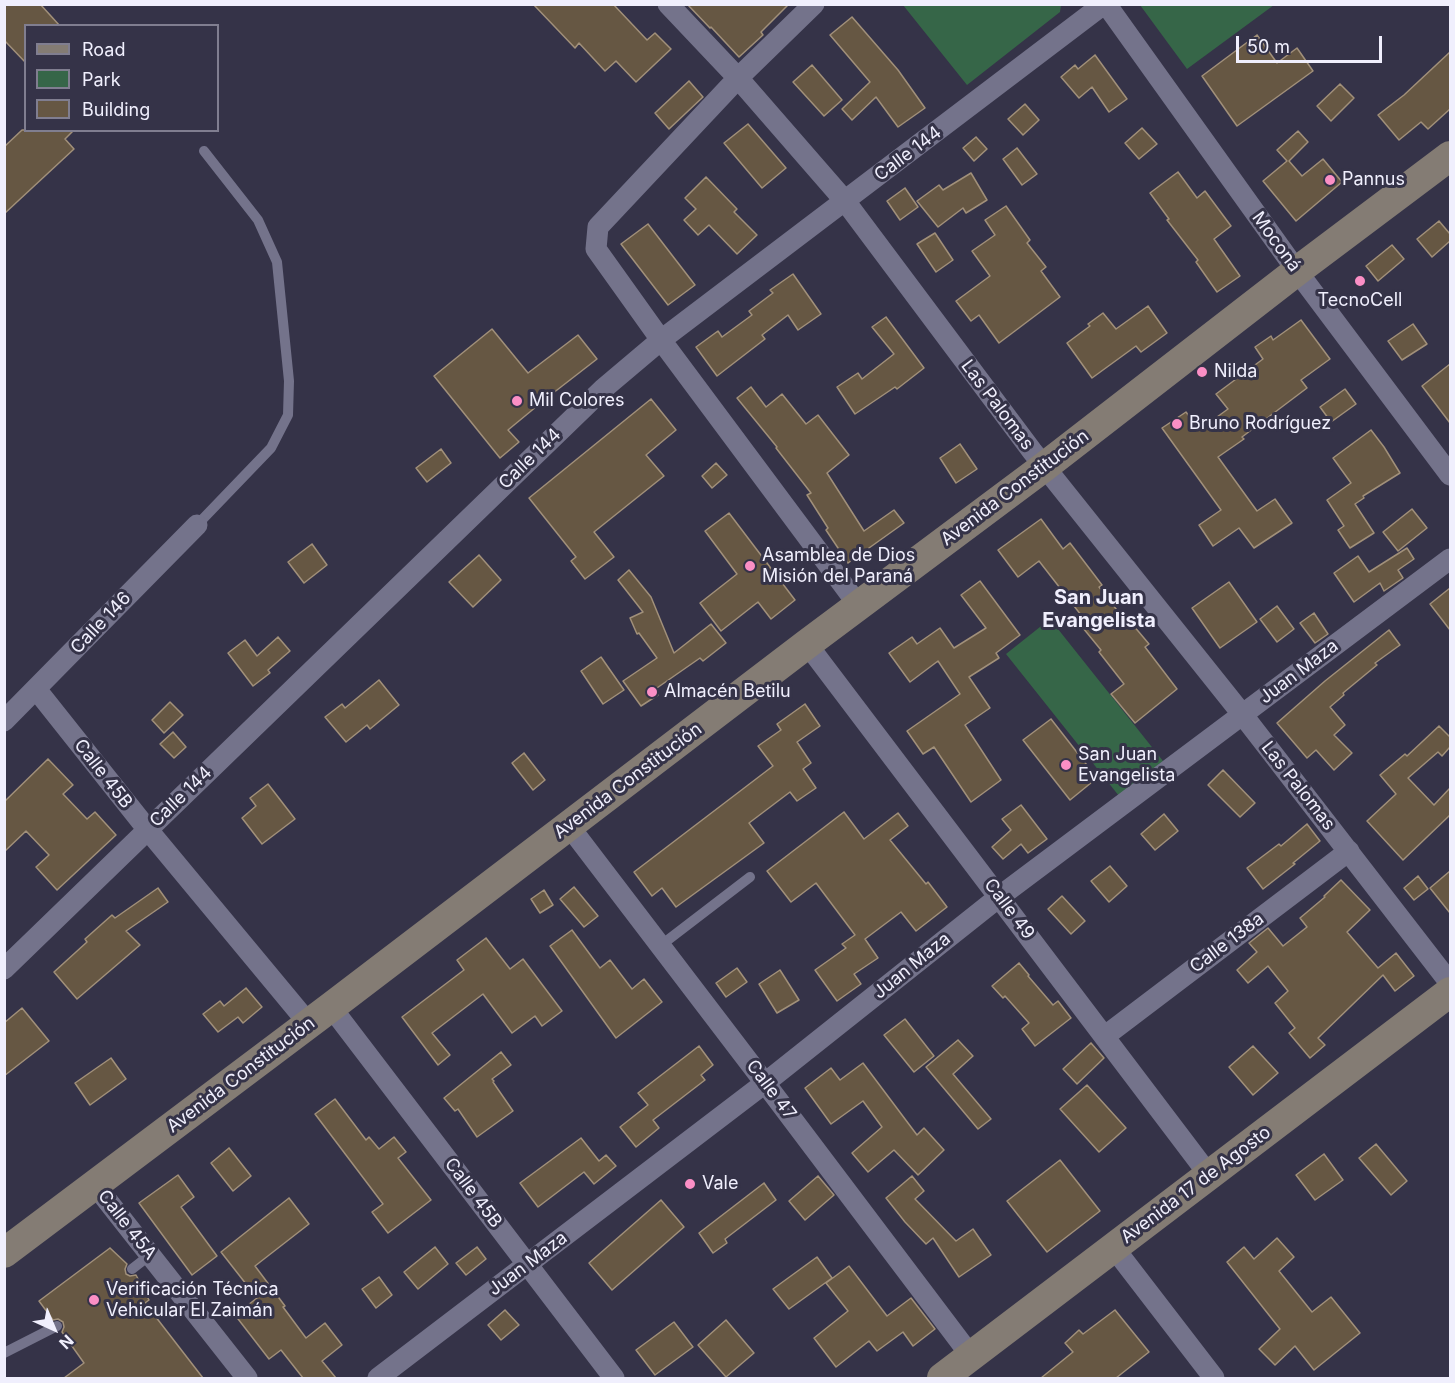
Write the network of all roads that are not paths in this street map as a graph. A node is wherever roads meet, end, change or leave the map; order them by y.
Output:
1 (668, 4) edge
2 (814, 4) edge
3 (1105, 4) edge
4 (738, 78) junction
5 (204, 150) dead end
6 (1450, 156) edge
7 (845, 201) junction
8 (1297, 271) junction
9 (661, 340) junction
10 (1044, 467) junction
11 (1450, 475) edge
12 (197, 525) joint
13 (1450, 559) edge
14 (859, 606) junction
15 (807, 644) junction
16 (36, 689) junction
17 (1242, 714) junction
18 (4, 721) edge
19 (568, 826) junction
20 (148, 830) junction
21 (1349, 851) junction
22 (750, 877) dead end
23 (999, 897) junction
24 (660, 946) junction
25 (4, 969) edge
26 (1450, 983) edge
27 (1450, 992) edge
28 (320, 1015) junction
29 (1105, 1036) junction
30 (765, 1083) junction
31 (1209, 1175) junction
32 (96, 1185) junction
33 (1114, 1248) junction
34 (4, 1253) edge
35 (150, 1255) junction
36 (528, 1264) junction
37 (132, 1269) dead end
38 (57, 1326) dead end
39 (4, 1353) edge
40 (971, 1356) junction
41 (247, 1378) edge
42 (378, 1378) edge
43 (614, 1378) edge
44 (942, 1378) edge
45 (1214, 1378) edge

1 - 4 street, Las Palomas
2 - 4 street
3 - 7 street, Calle 144
3 - 8 street, Moconá
4 - 7 street, Las Palomas
4 - 9 street
5 - 12 lane
6 - 8 main road, Avenida Constitución
7 - 9 street, Calle 144
7 - 10 street, Las Palomas
8 - 10 main road, Avenida Constitución
8 - 11 street, Moconá
9 - 14 street
9 - 20 street, Calle 144
10 - 14 main road, Avenida Constitución
10 - 17 street, Las Palomas
12 - 16 street, Calle 146
13 - 17 street, Juan Maza
14 - 15 main road, Avenida Constitución
15 - 19 main road, Avenida Constitución
15 - 23 street, Calle 49
16 - 18 street, Calle 146
16 - 20 street, Calle 45B
17 - 21 street, Las Palomas
17 - 23 street, Juan Maza
19 - 24 street, Calle 47
19 - 28 main road, Avenida Constitución
20 - 25 street, Calle 144
20 - 28 street, Calle 45B
21 - 26 street, Las Palomas
21 - 29 street, Calle 138a
22 - 24 lane
23 - 29 street, Calle 49
23 - 30 street, Juan Maza
24 - 30 street, Calle 47
27 - 31 main road, Avenida 17 de Agosto
28 - 32 main road, Avenida Constitución
28 - 36 street, Calle 45B
29 - 31 street, Calle 49
30 - 36 street, Juan Maza
30 - 40 street, Calle 47
31 - 33 main road, Avenida 17 de Agosto
32 - 34 main road, Avenida Constitución
32 - 35 street, Calle 45A
33 - 40 main road, Avenida 17 de Agosto
33 - 45 street
35 - 37 lane
35 - 41 street, Calle 45A
36 - 42 street, Juan Maza
36 - 43 street, Calle 45B
38 - 39 lane
40 - 44 main road, Avenida 17 de Agosto

